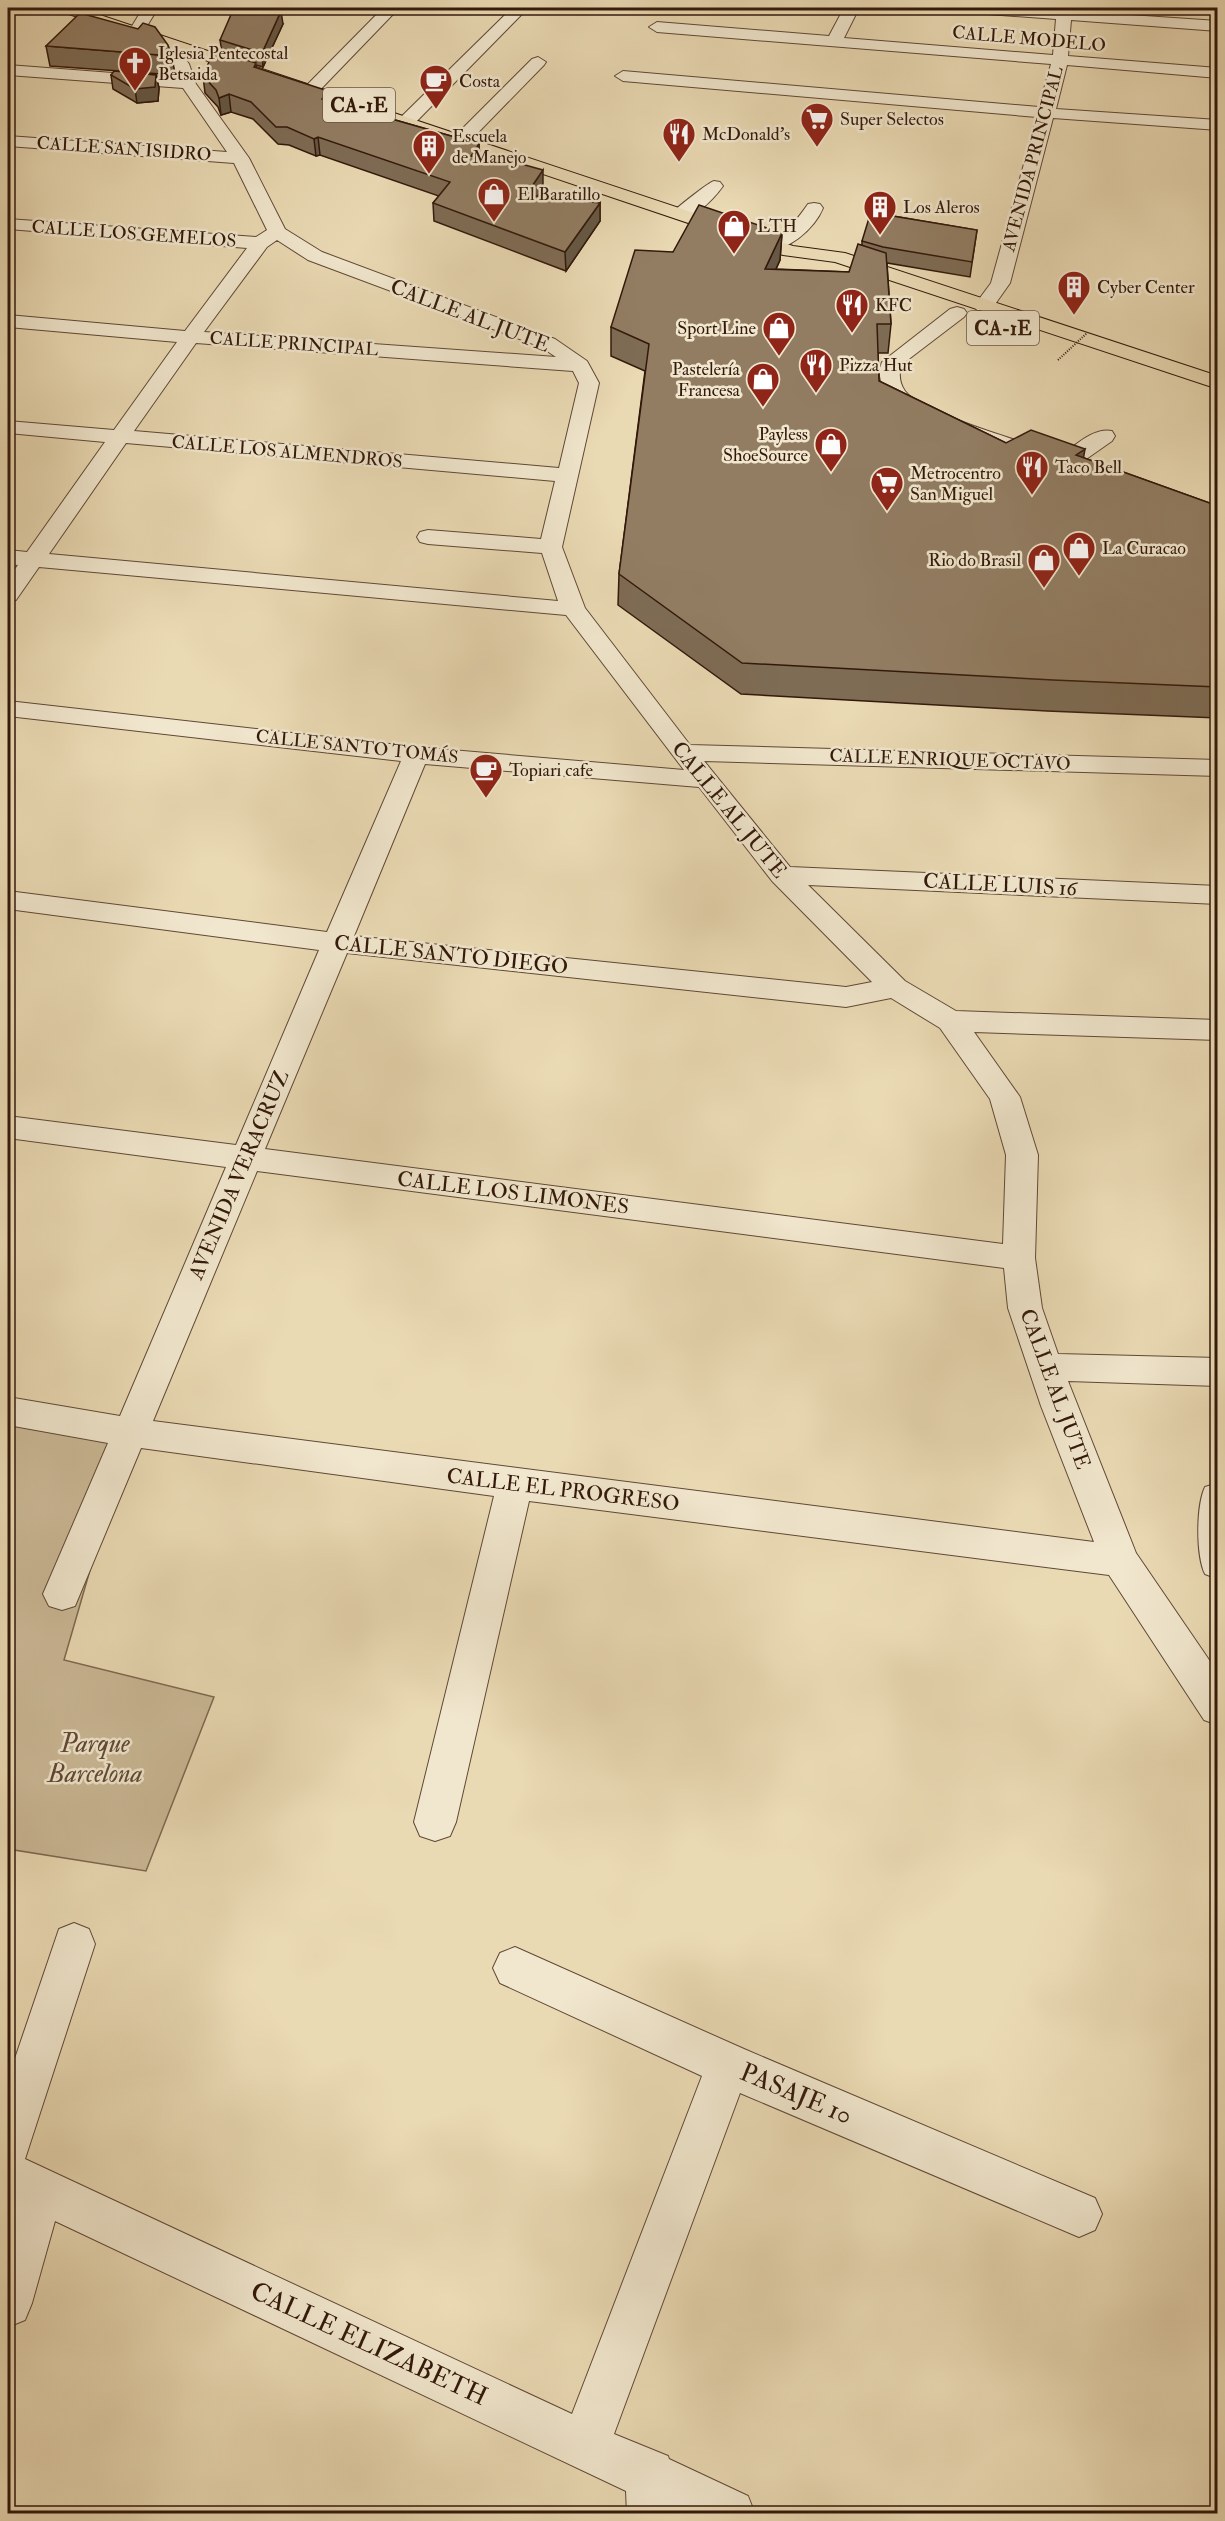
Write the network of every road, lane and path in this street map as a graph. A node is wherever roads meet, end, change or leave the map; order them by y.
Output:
1 (65, 8) edge
2 (150, 8) edge
3 (391, 8) edge
4 (520, 8) edge
5 (851, 8) edge
6 (974, 8) edge
7 (1064, 11) edge
8 (1218, 26) edge
9 (657, 27) dead end
10 (136, 32) junction
11 (834, 42) junction
12 (166, 43) junction
13 (1060, 61) junction
14 (538, 62) dead end
15 (8, 70) edge
16 (1218, 73) edge
17 (623, 76) dead end
18 (188, 84) junction
19 (312, 89) junction
20 (1046, 113) junction
21 (406, 122) junction
22 (1218, 125) edge
23 (8, 141) edge
24 (460, 141) junction
25 (240, 158) junction
26 (714, 186) dead end
27 (814, 208) dead end
28 (681, 213) junction
29 (8, 224) edge
30 (268, 238) junction
31 (769, 245) junction
32 (790, 251) junction
33 (984, 306) junction
34 (957, 313) junction
35 (8, 321) edge
36 (1087, 333) dead end
37 (190, 337) junction
38 (1058, 360) dead end
39 (580, 365) junction
40 (1218, 383) edge
41 (1218, 402) edge
42 (8, 427) edge
43 (1104, 435) dead end
44 (118, 437) junction
45 (1064, 464) junction
46 (1086, 471) edge
47 (566, 475) junction
48 (428, 537) dead end
49 (551, 547) junction
50 (8, 557) edge
51 (31, 560) junction
52 (8, 595) edge
53 (573, 609) junction
54 (8, 708) edge
55 (682, 753) junction
56 (416, 755) junction
57 (1218, 768) edge
58 (707, 780) junction
59 (782, 875) junction
60 (1218, 895) edge
61 (8, 900) edge
62 (337, 943) junction
63 (895, 988) junction
64 (950, 1021) junction
65 (1218, 1030) edge
66 (8, 1127) edge
67 (246, 1158) junction
68 (1019, 1258) junction
69 (1045, 1367) junction
70 (1218, 1372) edge
71 (8, 1411) edge
72 (130, 1432) junction
73 (515, 1484) junction
74 (1218, 1498) edge
75 (1120, 1561) junction
76 (1218, 1563) edge
77 (62, 1594) dead end
78 (1218, 1707) edge
79 (435, 1822) dead end
80 (74, 1944) dead end
81 (515, 1968) dead end
82 (728, 2066) junction
83 (8, 2145) edge
84 (24, 2183) edge
85 (1079, 2214) dead end
86 (8, 2303) edge
87 (585, 2445) junction
88 (651, 2494) edge
89 (730, 2514) edge

1 - 10 highway, CA-1E
2 - 10 street
3 - 19 street
4 - 21 street
5 - 11 street
6 - 7 street
7 - 8 street
7 - 13 street, AVENIDA PRINCIPAL
9 - 11 street, CALLE MODELO
10 - 12 highway, CA-1E
11 - 13 street, CALLE MODELO
12 - 18 street
12 - 19 highway, CA-1E
13 - 16 street, CALLE MODELO
13 - 20 street, AVENIDA PRINCIPAL
14 - 24 street
15 - 18 street
17 - 20 street
18 - 25 street
19 - 21 highway, CA-1E
20 - 22 street
20 - 33 street, AVENIDA PRINCIPAL
21 - 24 highway, CA-1E
23 - 25 street, CALLE SAN ISIDRO
24 - 28 highway, CA-1E
25 - 30 street
26 - 28 street
27 - 31 street
28 - 31 highway, CA-1E
29 - 30 street, CALLE LOS GEMELOS
30 - 37 street
30 - 39 street, CALLE AL JUTE
31 - 32 highway, CA-1E
32 - 33 highway, CA-1E
32 - 34 highway, CA-1E
33 - 40 highway, CA-1E
34 - 41 highway, CA-1E
34 - 45 street
35 - 37 street, CALLE PRINCIPAL
36 - 38 path, bridge
37 - 39 street, CALLE PRINCIPAL
37 - 44 street
39 - 47 street
42 - 44 street, CALLE LOS ALMENDROS
43 - 45 street
44 - 47 street, CALLE LOS ALMENDROS
44 - 51 street
45 - 46 street
47 - 49 street
48 - 49 street
49 - 53 street, CALLE AL JUTE
50 - 51 street
51 - 52 street
51 - 53 street
53 - 55 street, CALLE AL JUTE
54 - 56 street, CALLE SANTO TOMÁS
55 - 57 street, CALLE ENRIQUE OCTAVO
55 - 58 street, CALLE AL JUTE
56 - 58 street, CALLE SANTO TOMÁS
56 - 62 street, AVENIDA VERACRUZ
58 - 59 street, CALLE AL JUTE
59 - 60 street, CALLE LUIS 16
59 - 63 street, CALLE AL JUTE
61 - 62 street, CALLE SANTO DIEGO
62 - 63 street, CALLE SANTO DIEGO
62 - 67 street, AVENIDA VERACRUZ
63 - 64 street, CALLE AL JUTE
64 - 65 street
64 - 68 street, CALLE AL JUTE
66 - 67 street, CALLE LOS LIMONES
67 - 68 street, CALLE LOS LIMONES
67 - 72 street, AVENIDA VERACRUZ
68 - 69 street, CALLE AL JUTE
69 - 70 street
69 - 75 street, CALLE AL JUTE
71 - 72 street, CALLE EL PROGRESO
72 - 73 street, CALLE EL PROGRESO
72 - 77 street, AVENIDA VERACRUZ
73 - 75 street, CALLE EL PROGRESO
73 - 79 street
74 - 76 street
75 - 78 street, CALLE AL JUTE
80 - 83 street
81 - 82 street, PASAJE 10
82 - 85 street, PASAJE 10
82 - 87 street
84 - 86 street
84 - 87 street, CALLE ELIZABETH
87 - 88 street, CALLE ELIZABETH
88 - 89 street, CALLE ELIZABETH

